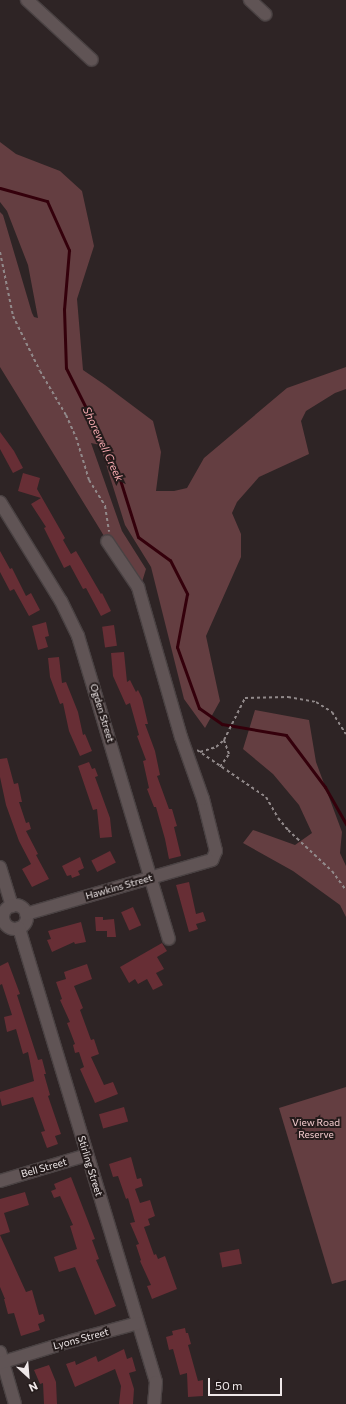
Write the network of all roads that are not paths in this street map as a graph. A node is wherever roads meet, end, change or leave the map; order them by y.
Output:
1 (27, 0) edge
2 (250, 0) edge
3 (265, 14) dead end
4 (92, 60) dead end
5 (0, 502) edge
6 (108, 536) road end
7 (0, 866) edge
8 (150, 879) junction
9 (12, 906) junction
10 (26, 914) junction
11 (2, 921) edge
12 (19, 928) junction
13 (169, 939) dead end
14 (87, 1155) junction
15 (0, 1181) edge
16 (138, 1323) junction
17 (1, 1359) edge
18 (15, 1404) edge
19 (154, 1404) edge

1 - 4 street
2 - 3 street
5 - 8 street, Ogden Street
6 - 8 street, Hawkins Street
7 - 9 street
8 - 10 street, Hawkins Street
8 - 13 street, Ogden Street
9 - 10 street
9 - 11 street
10 - 12 street
11 - 12 street
12 - 14 street, Stirling Street
14 - 15 street, Bell Street
14 - 16 street, Stirling Street
16 - 17 street, Lyons Street
16 - 19 street, Stirling Street
17 - 18 street

